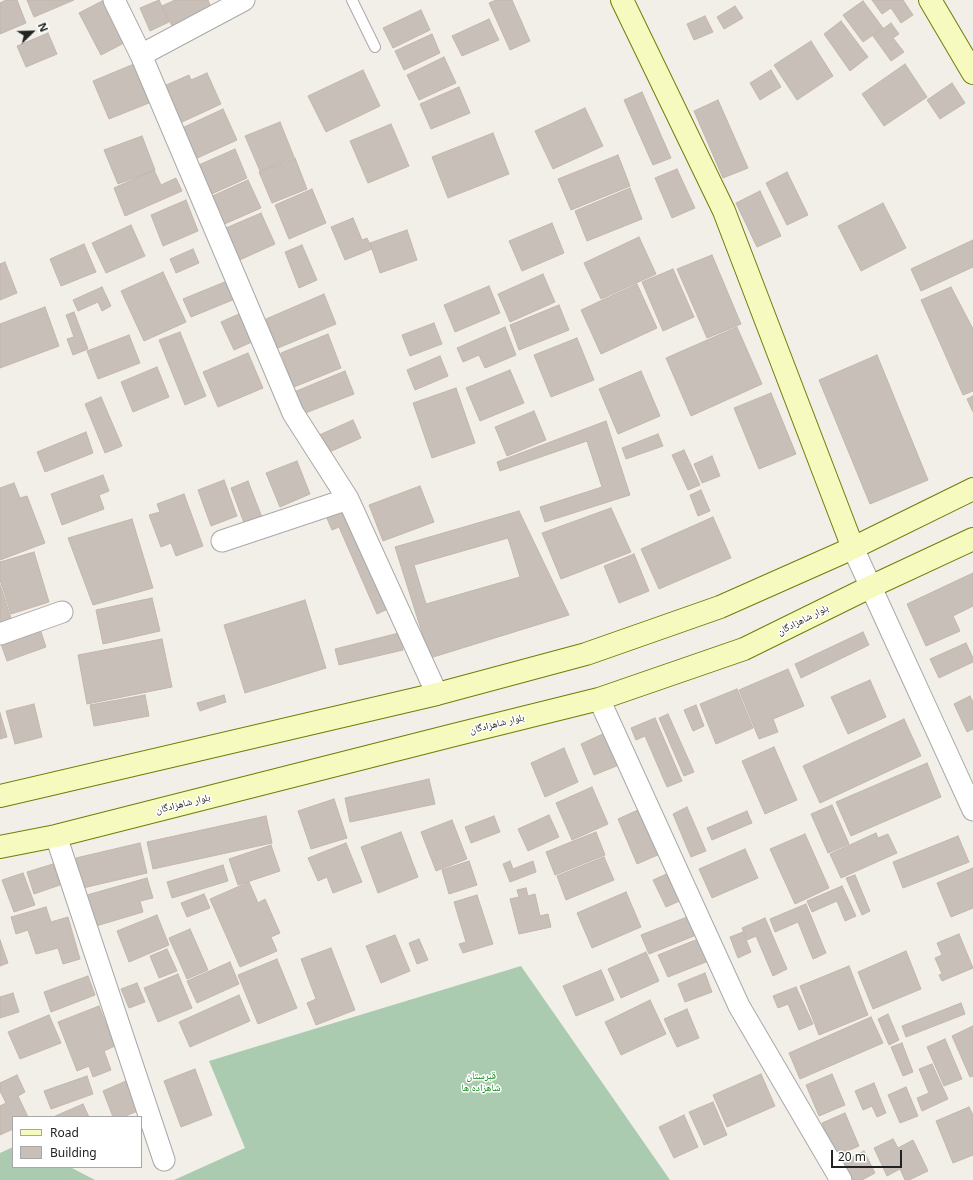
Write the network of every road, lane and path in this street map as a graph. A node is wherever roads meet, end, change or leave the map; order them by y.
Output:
1 (114, 0) edge
2 (244, 0) edge
3 (352, 0) edge
4 (622, 0) edge
5 (930, 0) edge
6 (376, 47) dead end
7 (141, 55) junction
8 (973, 73) edge
9 (973, 489) edge
10 (348, 499) junction
11 (973, 539) edge
12 (222, 541) dead end
13 (853, 548) junction
14 (870, 587) junction
15 (62, 612) dead end
16 (0, 634) edge
17 (437, 694) junction
18 (599, 700) junction
19 (0, 796) edge
20 (973, 810) edge
21 (56, 836) junction
22 (0, 847) edge
23 (164, 1160) dead end
24 (841, 1180) edge

1 - 7 street
2 - 7 street
3 - 6 lane
4 - 13 main road
5 - 8 main road
7 - 10 street
9 - 13 main road
10 - 12 street
10 - 17 street
11 - 14 main road, بلوار شاهزادگان
13 - 14 street
13 - 17 main road
14 - 18 main road, بلوار شاهزادگان
14 - 20 street
15 - 16 street
17 - 19 main road
18 - 21 main road, بلوار شاهزادگان
18 - 24 street
21 - 22 main road, بلوار شاهزادگان
21 - 23 street

